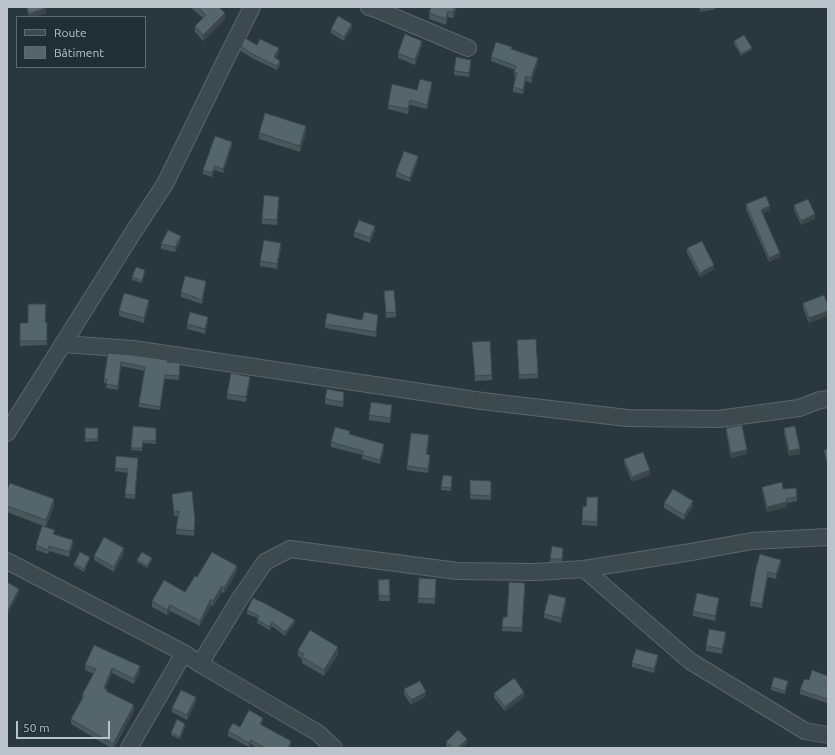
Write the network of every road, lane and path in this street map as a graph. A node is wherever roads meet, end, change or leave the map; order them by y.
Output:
1 (252, 7) edge
2 (369, 7) edge
3 (468, 48) dead end
4 (63, 344) junction
5 (828, 398) edge
6 (7, 433) edge
7 (828, 537) edge
8 (7, 560) edge
9 (584, 569) junction
10 (184, 653) junction
11 (200, 664) junction
12 (828, 735) edge
13 (129, 748) edge
14 (334, 748) edge

1 - 4 street
2 - 3 street
4 - 5 street
4 - 6 street
7 - 9 street
8 - 10 street
9 - 11 street
9 - 12 street
10 - 11 street
10 - 13 street
11 - 14 street

